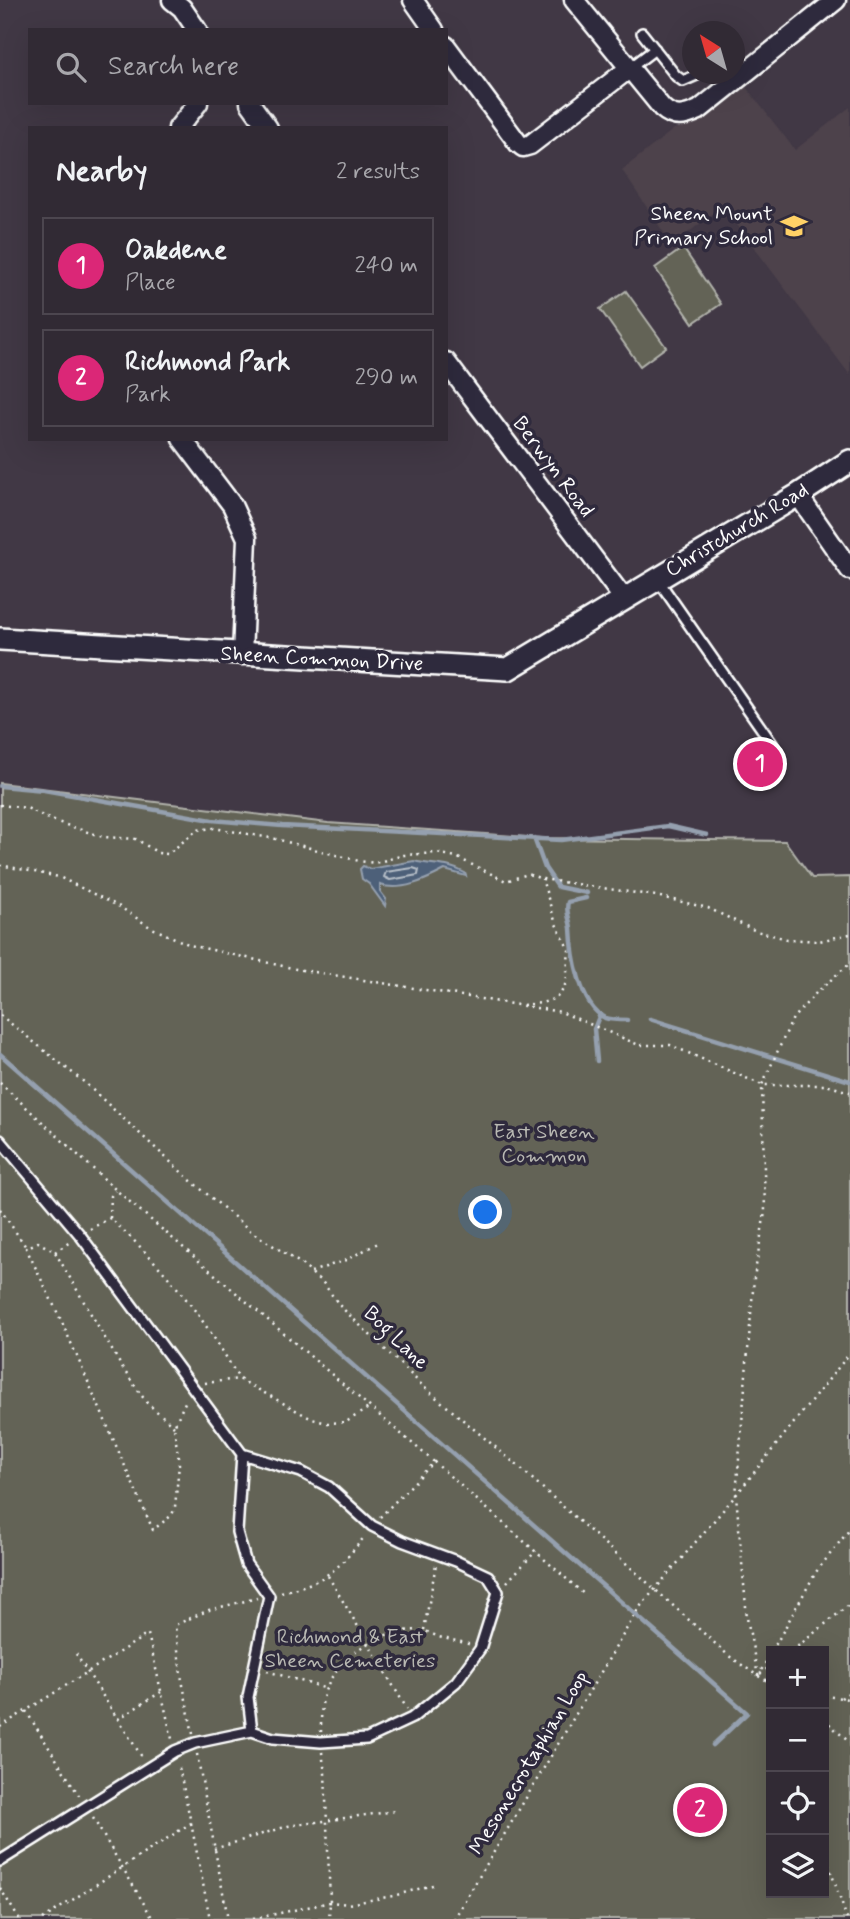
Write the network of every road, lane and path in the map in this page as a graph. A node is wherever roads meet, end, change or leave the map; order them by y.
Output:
1 (172, 0) edge
2 (412, 0) edge
3 (574, 0) edge
4 (836, 0) edge
5 (196, 28) edge
6 (433, 28) edge
7 (642, 33) dead end
8 (448, 49) edge
9 (655, 49) junction
10 (630, 68) junction
11 (682, 79) edge
12 (196, 105) edge
13 (251, 105) edge
14 (180, 126) edge
15 (267, 126) edge
16 (448, 365) edge
17 (184, 441) edge
18 (850, 461) edge
19 (798, 495) junction
20 (850, 570) edge
21 (657, 579) junction
22 (624, 599) junction
23 (0, 639) edge
24 (243, 655) junction
25 (773, 745) dead end
26 (0, 805) edge
27 (0, 865) edge
28 (541, 879) junction
29 (850, 934) edge
30 (850, 963) edge
31 (519, 1005) junction
32 (0, 1015) edge
33 (0, 1083) edge
34 (762, 1085) junction
35 (850, 1092) edge
36 (0, 1140) edge
37 (116, 1190) junction
38 (0, 1209) edge
39 (110, 1218) junction
40 (80, 1235) junction
41 (378, 1243) dead end
42 (26, 1248) junction
43 (55, 1252) junction
44 (311, 1272) junction
45 (850, 1353) edge
46 (239, 1379) junction
47 (195, 1389) junction
48 (370, 1407) junction
49 (174, 1426) junction
50 (242, 1454) junction
51 (434, 1462) junction
52 (736, 1495) junction
53 (372, 1526) junction
54 (850, 1529) edge
55 (536, 1551) junction
56 (437, 1554) junction
57 (328, 1576) junction
58 (655, 1588) junction
59 (498, 1592) junction
60 (268, 1596) junction
61 (586, 1596) dead end
62 (850, 1604) edge
63 (424, 1631) dead end
64 (775, 1646) edge
65 (798, 1646) edge
66 (76, 1654) dead end
67 (766, 1662) edge
68 (253, 1667) junction
69 (766, 1670) edge
70 (88, 1672) junction
71 (758, 1676) junction
72 (766, 1680) edge
73 (327, 1689) dead end
74 (161, 1692) junction
75 (850, 1692) edge
76 (829, 1697) edge
77 (841, 1698) junction
78 (850, 1699) edge
79 (412, 1718) junction
80 (118, 1719) junction
81 (829, 1724) edge
82 (0, 1727) edge
83 (252, 1731) junction
84 (195, 1743) junction
85 (850, 1744) edge
86 (175, 1751) junction
87 (148, 1767) junction
88 (395, 1811) dead end
89 (191, 1824) junction
90 (214, 1849) junction
91 (0, 1861) edge
92 (829, 1866) edge
93 (436, 1884) dead end
94 (0, 1888) edge
95 (19, 1919) edge
96 (43, 1919) edge
97 (210, 1919) edge
98 (228, 1919) edge
99 (253, 1919) edge
100 (454, 1919) edge
101 (847, 1919) edge

1 - 5 street
2 - 6 street
3 - 10 street
4 - 10 street
7 - 9 lane
8 - 10 street
9 - 10 lane
9 - 11 lane
12 - 14 street
13 - 15 street
16 - 22 street, Berwyn Road
17 - 24 street
18 - 19 street, Christchurch Road
19 - 20 street
19 - 21 street, Christchurch Road
21 - 22 street, Christchurch Road
21 - 25 lane
22 - 24 street, Sheen Common Drive
23 - 24 street, Sheen Common Drive
26 - 28 path
27 - 31 path
28 - 29 path
28 - 31 path
30 - 34 path
31 - 34 path
32 - 44 path, Bog Lane
33 - 37 path
34 - 35 path
34 - 52 path
36 - 40 lane
37 - 39 path
37 - 48 path
38 - 42 path
39 - 40 path
39 - 46 path
40 - 43 path
40 - 47 lane
41 - 44 path
42 - 43 path
42 - 49 path
43 - 49 path
44 - 58 path, Bog Lane
45 - 52 path, Mesonecrotaphian Loop
46 - 47 path
46 - 48 path
47 - 49 path
47 - 50 lane
48 - 51 path
50 - 53 lane
50 - 60 lane
51 - 53 path
51 - 55 path
52 - 58 path, Mesonecrotaphian Loop
52 - 71 path
53 - 56 lane
53 - 57 path
54 - 64 path
55 - 59 path
55 - 61 path
56 - 59 lane
56 - 63 path
57 - 60 path
57 - 79 path
58 - 71 path, Bog Lane
58 - 100 path, Mesonecrotaphian Loop
59 - 79 lane
60 - 68 lane
60 - 84 path
62 - 65 path
66 - 70 path
67 - 71 path
68 - 73 path
68 - 83 lane
69 - 71 path
70 - 74 path
70 - 80 path
70 - 82 path
71 - 72 path, Bog Lane
74 - 80 path
74 - 86 path
75 - 77 path
76 - 77 path
77 - 78 path
79 - 83 lane
80 - 87 path
81 - 85 path
83 - 84 lane
84 - 86 lane
84 - 90 path
86 - 87 lane
86 - 89 path
87 - 91 lane
88 - 90 path
89 - 96 path
89 - 97 path
90 - 98 path
92 - 101 path
93 - 99 path
94 - 95 path

